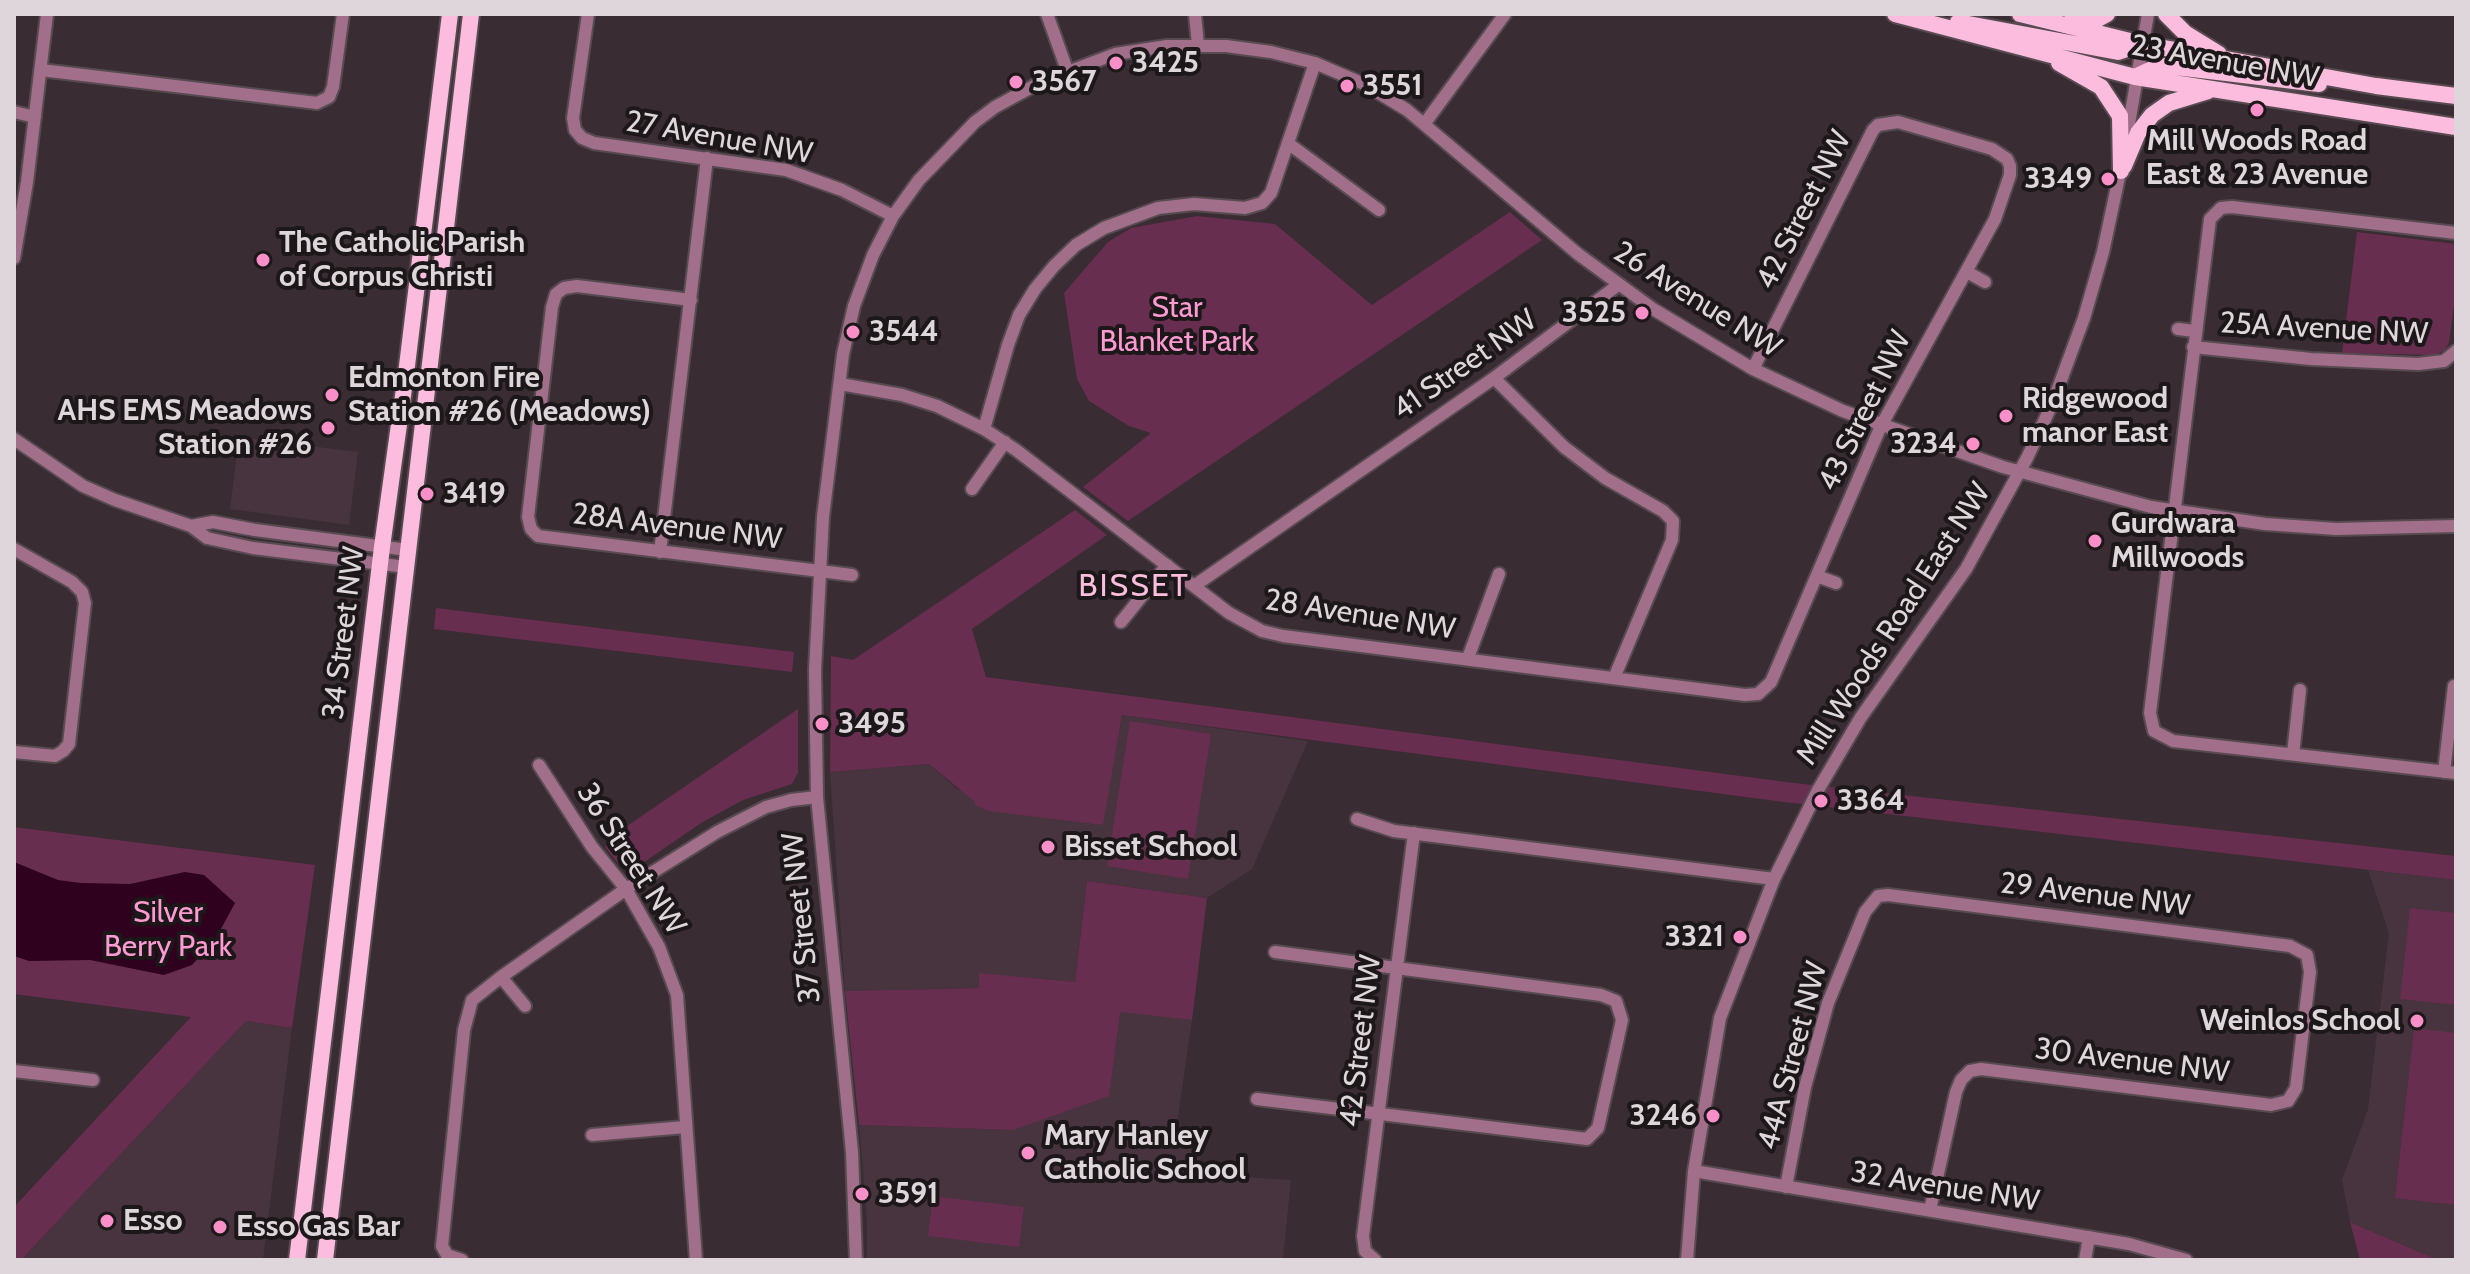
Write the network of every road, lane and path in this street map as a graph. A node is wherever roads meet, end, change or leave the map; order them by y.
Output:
1 (47, 14) edge
2 (343, 14) edge
3 (450, 14) edge
4 (471, 14) edge
5 (588, 14) edge
6 (1047, 14) edge
7 (1195, 14) edge
8 (1505, 14) edge
9 (2020, 14) edge
10 (2107, 14) edge
11 (2148, 14) edge
12 (2166, 14) edge
13 (1898, 15) edge
14 (2056, 23) junction
15 (2142, 44) junction
16 (1198, 45) junction
17 (2035, 50) junction
18 (2227, 59) junction
19 (1315, 63) junction
20 (41, 70) junction
21 (1067, 70) junction
22 (2135, 77) junction
23 (2376, 86) junction
24 (2223, 91) junction
25 (2456, 96) edge
26 (14, 112) edge
27 (35, 117) junction
28 (975, 122) joint
29 (1425, 123) junction
30 (1885, 123) joint
31 (2456, 127) edge
32 (1289, 144) junction
33 (707, 158) junction
34 (2121, 171) junction
35 (1379, 210) dead end
36 (893, 216) junction
37 (2456, 233) edge
38 (14, 258) edge
39 (1967, 272) junction
40 (1985, 282) dead end
41 (1618, 285) junction
42 (691, 300) junction
43 (2178, 329) dead end
44 (2195, 331) junction
45 (2193, 347) junction
46 (2454, 354) edge
47 (1753, 369) junction
48 (1494, 378) junction
49 (840, 384) junction
50 (1881, 426) junction
51 (984, 429) junction
52 (14, 439) edge
53 (1005, 442) junction
54 (2020, 472) junction
55 (1340, 485) junction
56 (972, 489) dead end
57 (1350, 497) dead end
58 (2174, 511) junction
59 (191, 526) junction
60 (2456, 526) edge
61 (382, 547) junction
62 (14, 549) edge
63 (660, 552) junction
64 (407, 559) junction
65 (380, 565) junction
66 (1167, 565) junction
67 (819, 570) junction
68 (1499, 574) dead end
69 (852, 575) dead end
70 (1817, 576) junction
71 (1836, 583) dead end
72 (1194, 586) junction
73 (1121, 622) dead end
74 (1468, 658) junction
75 (1614, 678) junction
76 (2454, 686) edge
77 (2300, 690) dead end
78 (1762, 693) joint
79 (14, 752) edge
80 (2293, 754) junction
81 (539, 765) dead end
82 (2450, 773) edge
83 (817, 797) junction
84 (1357, 819) dead end
85 (1414, 833) junction
86 (1774, 879) junction
87 (626, 889) junction
88 (1875, 898) joint
89 (1275, 952) dead end
90 (1397, 968) junction
91 (501, 977) junction
92 (525, 1006) dead end
93 (15, 1071) edge
94 (93, 1080) dead end
95 (2291, 1098) joint
96 (1257, 1099) dead end
97 (1378, 1114) junction
98 (685, 1127) junction
99 (592, 1135) dead end
100 (1694, 1171) junction
101 (1786, 1187) junction
102 (1930, 1210) junction
103 (2089, 1237) junction
104 (1372, 1257) edge
105 (297, 1260) edge
106 (325, 1260) edge
107 (462, 1260) edge
108 (696, 1260) edge
109 (856, 1260) edge
110 (1687, 1260) edge
111 (2085, 1260) edge
112 (2186, 1260) edge

1 - 20 street
2 - 20 street
3 - 61 main road, 34 Street NW
4 - 64 main road, 34 Street NW
5 - 33 street, 27 Avenue NW
6 - 21 street
7 - 16 street
8 - 29 street
9 - 14 main road, 23 Avenue NW
10 - 14 main road
11 - 15 street, Mill Woods Road East NW
12 - 18 main road
13 - 15 main road
13 - 17 main road, 23 Avenue NW
14 - 15 main road, 23 Avenue NW
15 - 18 main road, 23 Avenue NW
15 - 22 street, Mill Woods Road East NW
16 - 19 street, 26 Avenue NW
16 - 21 street, 26 Avenue NW
17 - 22 main road, 23 Avenue NW
17 - 34 main road
18 - 23 main road, 23 Avenue NW
19 - 29 street, 26 Avenue NW
19 - 32 street
20 - 27 street
21 - 28 street, 26 Avenue NW
22 - 23 main road
22 - 24 main road, 23 Avenue NW
22 - 34 street, Mill Woods Road East NW
23 - 25 main road, 23 Avenue NW
24 - 31 main road, 23 Avenue NW
24 - 34 main road
26 - 27 street
27 - 38 street
28 - 36 street, 37 Street NW
29 - 41 street, 26 Avenue NW
30 - 39 street, 43 Street NW
30 - 47 street, 42 Street NW
32 - 35 street
32 - 51 street
33 - 36 street, 27 Avenue NW
33 - 42 street
34 - 54 street, Mill Woods Road East NW
36 - 49 street, 37 Street NW
37 - 44 street
39 - 40 street
39 - 50 street, 43 Street NW
41 - 47 street, 26 Avenue NW
41 - 48 street, 41 Street NW
42 - 63 street
42 - 63 street, 28A Avenue NW
43 - 44 street
44 - 45 street
45 - 46 street, 25A Avenue NW
45 - 58 street
47 - 50 street, 26 Avenue NW
48 - 55 street, 41 Street NW
48 - 75 street
49 - 51 street, 28 Avenue NW
49 - 67 street, 37 Street NW
50 - 54 street, 26 Avenue NW
50 - 70 street, 43 Street NW
51 - 53 street, 28 Avenue NW
52 - 59 street
53 - 56 street
53 - 66 street, 28 Avenue NW
54 - 58 street, 26 Avenue NW
54 - 86 street, Mill Woods Road East NW
55 - 57 street
55 - 72 street, 41 Street NW
58 - 60 street, 26 Avenue NW
58 - 80 street
59 - 61 street
59 - 65 street
61 - 64 street
61 - 65 main road, 34 Street NW
62 - 79 street
63 - 67 street, 28A Avenue NW
64 - 65 street
64 - 106 main road, 34 Street NW
65 - 105 main road, 34 Street NW
66 - 72 street, 28 Avenue NW
66 - 73 street
67 - 69 street
67 - 83 street, 37 Street NW
68 - 74 street, 28 Avenue NW
70 - 71 street
70 - 78 street, 43 Street NW
72 - 74 street, 28 Avenue NW
74 - 75 street, 28 Avenue NW
75 - 78 street, 28 Avenue NW
76 - 82 street
77 - 80 street
80 - 82 street
81 - 87 street, 36 Street NW
83 - 87 street
83 - 109 street, 37 Street NW
84 - 85 street
85 - 86 street
85 - 90 street, 42 Street NW
86 - 100 street, Mill Woods Road East NW
87 - 91 street
87 - 98 street, 36 Street NW
88 - 95 street, 29 Avenue NW
88 - 101 street, 44A Street NW
89 - 90 street
90 - 97 street, 42 Street NW
90 - 97 street
91 - 92 street
91 - 107 street
93 - 94 street
95 - 102 street, 30 Avenue NW
96 - 97 street
97 - 104 street, 42 Street NW
98 - 99 street
98 - 108 street, 36 Street NW
100 - 101 street, 32 Avenue NW
100 - 110 street, Mill Woods Road East NW
101 - 102 street, 32 Avenue NW
102 - 103 street, 32 Avenue NW
103 - 111 street
103 - 112 street, 32 Avenue NW

